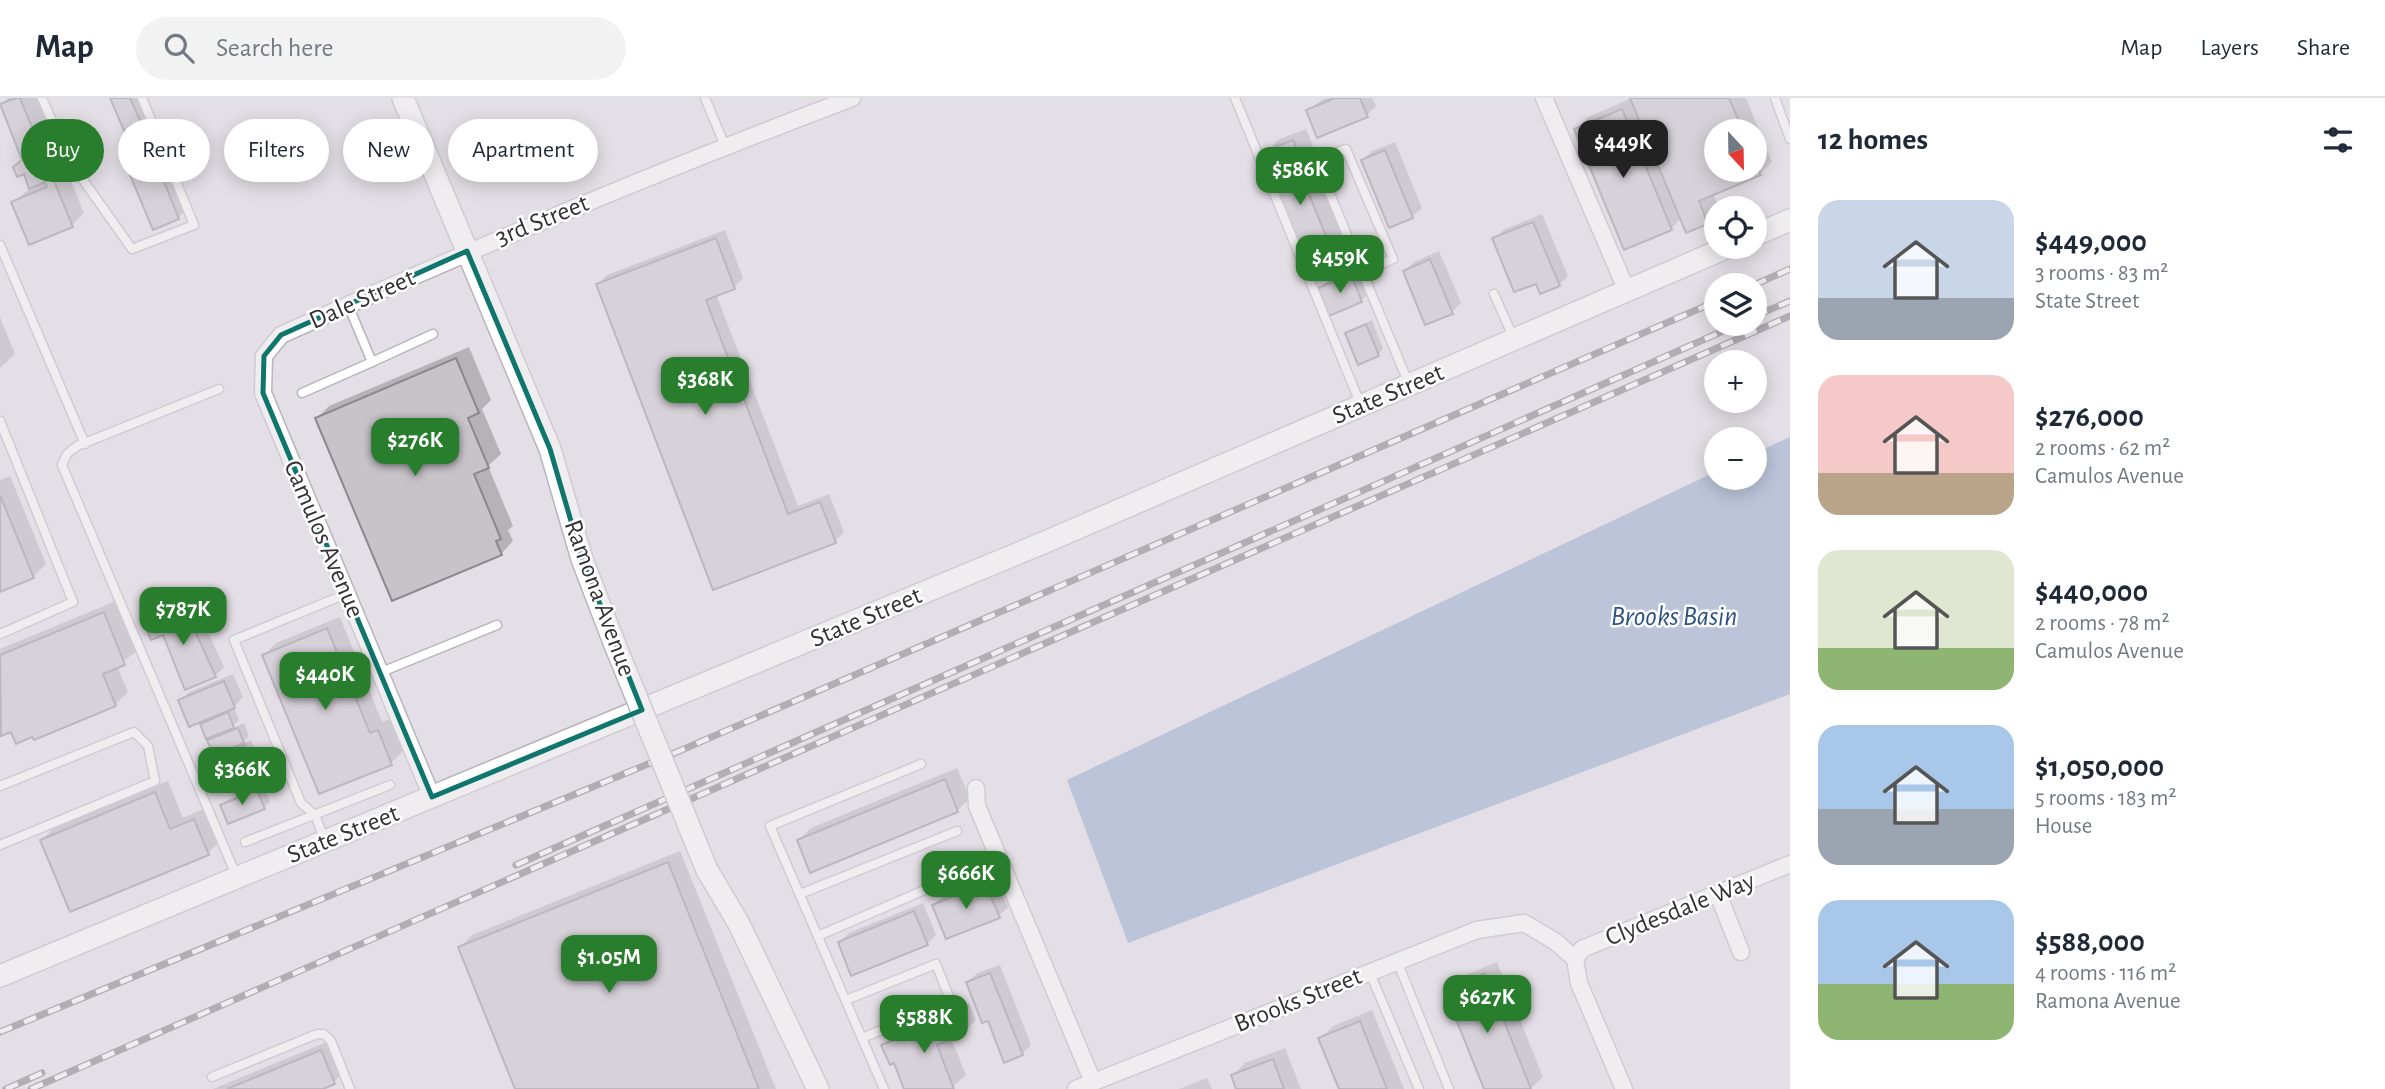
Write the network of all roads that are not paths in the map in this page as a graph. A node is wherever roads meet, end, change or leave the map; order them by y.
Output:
1 (42, 98) edge
2 (142, 98) edge
3 (403, 98) edge
4 (705, 98) edge
5 (852, 98) edge
6 (1235, 98) edge
7 (1544, 98) edge
8 (1775, 98) edge
9 (1790, 139) edge
10 (725, 146) junction
11 (1790, 220) edge
12 (1767, 230) edge
13 (0, 245) edge
14 (467, 251) junction
15 (1704, 257) edge
16 (1365, 271) junction
17 (1627, 291) junction
18 (1494, 294) dead end
19 (348, 305) junction
20 (433, 334) dead end
21 (1514, 340) junction
22 (264, 356) joint
23 (372, 362) junction
24 (1409, 385) junction
25 (219, 389) dead end
26 (302, 393) dead end
27 (1361, 406) junction
28 (0, 421) edge
29 (85, 443) junction
30 (346, 594) junction
31 (497, 625) dead end
32 (0, 634) edge
33 (379, 673) junction
34 (921, 764) dead end
35 (390, 785) dead end
36 (0, 786) edge
37 (976, 788) dead end
38 (432, 797) junction
39 (315, 815) junction
40 (957, 831) dead end
41 (325, 841) junction
42 (246, 842) dead end
43 (0, 845) edge
44 (1790, 864) edge
45 (973, 869) dead end
46 (237, 878) junction
47 (800, 894) junction
48 (1718, 894) junction
49 (818, 936) junction
50 (1741, 952) dead end
51 (1575, 959) junction
52 (1397, 961) junction
53 (1369, 972) junction
54 (0, 976) edge
55 (846, 1000) junction
56 (862, 1038) junction
57 (212, 1077) dead end
58 (1093, 1082) junction
59 (350, 1089) edge
60 (818, 1089) edge
61 (884, 1089) edge
62 (1076, 1089) edge
63 (1419, 1089) edge
64 (1449, 1089) edge
65 (1624, 1089) edge

1 - 2 lane
3 - 14 street, Ramona Avenue
4 - 10 lane
5 - 10 street, 3rd Street
6 - 27 lane
7 - 17 street
8 - 9 lane
10 - 14 street, 3rd Street
11 - 12 street
13 - 29 lane
14 - 19 street, Dale Street
14 - 60 street, Ramona Avenue, bridge
15 - 17 street, State Street
16 - 16 lane
16 - 24 lane
17 - 21 street, State Street
18 - 21 lane
19 - 22 street, Dale Street
19 - 23 lane
20 - 23 lane
21 - 24 street, State Street
22 - 30 street, Camulos Avenue
23 - 26 lane
24 - 27 street, State Street
25 - 29 lane
27 - 38 street, State Street
28 - 32 lane
29 - 46 lane
30 - 33 street, Camulos Avenue
30 - 39 lane
31 - 33 lane
33 - 38 street, Camulos Avenue
34 - 47 lane
35 - 39 lane
36 - 43 lane
37 - 58 street
38 - 41 street, State Street
39 - 41 lane
39 - 42 lane
40 - 47 lane
41 - 46 street, State Street
44 - 48 street, Clydesdale Way
45 - 49 lane
46 - 54 street, State Street
47 - 49 lane
48 - 50 street
48 - 51 street, Clydesdale Way
49 - 55 lane
51 - 52 street, Brooks Street
51 - 65 street
52 - 53 street, Brooks Street
52 - 64 lane
53 - 58 street, Brooks Street
53 - 63 lane
55 - 56 lane
55 - 56 lane
56 - 61 lane
57 - 59 lane
58 - 62 street, Brooks Street

